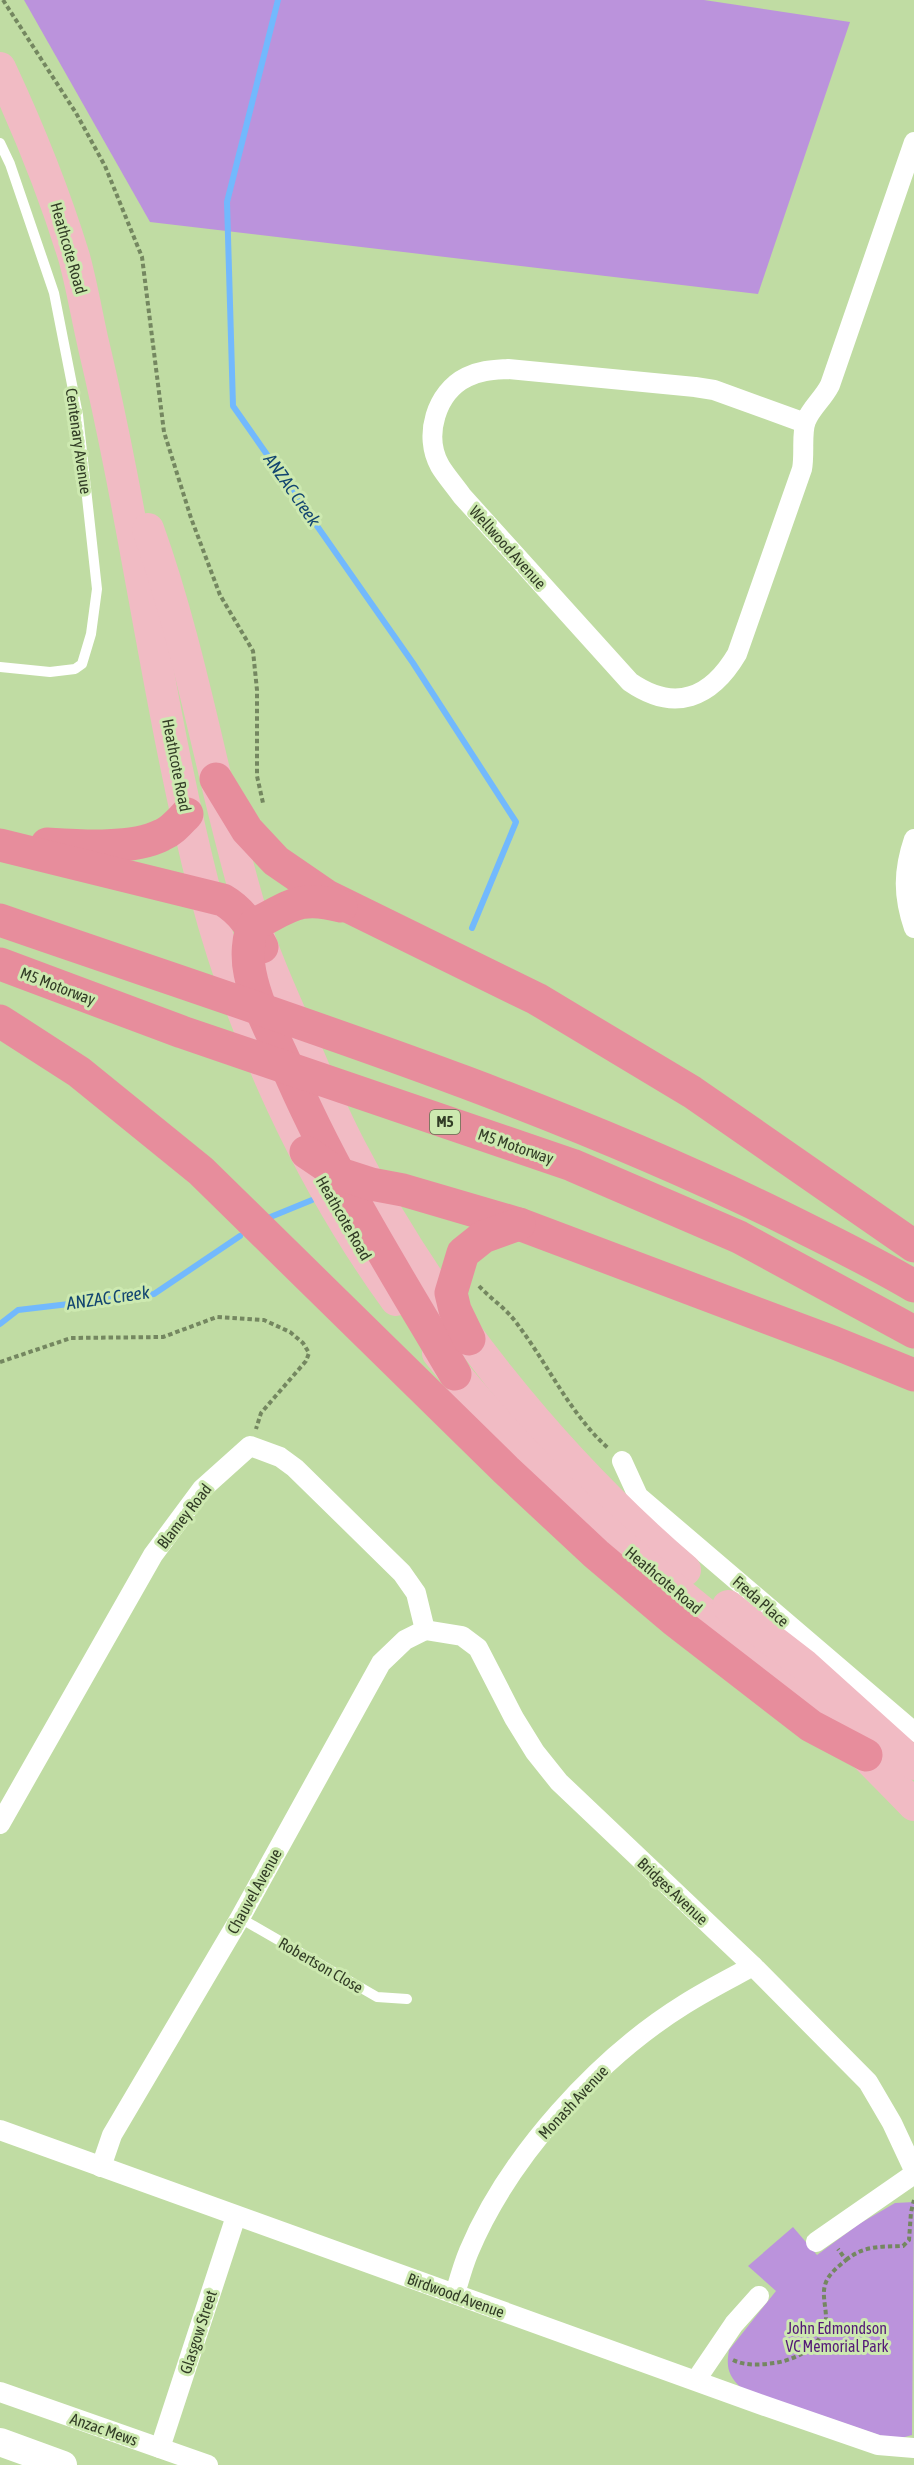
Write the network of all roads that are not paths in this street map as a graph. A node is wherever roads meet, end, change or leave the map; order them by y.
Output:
1 (0, 68) edge
2 (914, 142) edge
3 (0, 143) edge
4 (804, 423) junction
5 (114, 435) junction
6 (0, 667) edge
7 (216, 779) junction
8 (187, 814) junction
9 (914, 839) edge
10 (0, 843) edge
11 (206, 895) junction
12 (357, 910) junction
13 (0, 920) edge
14 (914, 928) edge
15 (254, 954) junction
16 (0, 964) edge
17 (0, 1021) edge
18 (292, 1103) junction
19 (306, 1152) junction
20 (339, 1174) junction
21 (371, 1184) junction
22 (519, 1224) junction
23 (914, 1246) edge
24 (914, 1286) edge
25 (914, 1332) edge
26 (469, 1339) junction
27 (455, 1374) junction
28 (914, 1375) edge
29 (622, 1461) road end
30 (425, 1630) junction
31 (914, 1732) edge
32 (866, 1755) junction
33 (914, 1764) edge
34 (914, 1805) edge
35 (0, 1824) edge
36 (240, 1918) junction
37 (753, 1966) junction
38 (407, 1999) dead end
39 (0, 2130) edge
40 (101, 2167) junction
41 (914, 2172) edge
42 (236, 2216) junction
43 (822, 2238) road end
44 (455, 2294) junction
45 (759, 2296) dead end
46 (696, 2380) junction
47 (0, 2392) edge
48 (0, 2442) edge
49 (160, 2448) junction
50 (914, 2448) edge
51 (63, 2465) edge
52 (208, 2465) edge

1 - 5 main road, Heathcote Road
2 - 4 street
3 - 6 lane, Centenary Avenue
4 - 4 street, Wellwood Avenue
5 - 7 main road, Heathcote Road
5 - 8 main road, Heathcote Road
7 - 12 highway
7 - 15 main road, Heathcote Road
8 - 10 highway
8 - 11 main road, Heathcote Road
9 - 14 street
10 - 11 highway
11 - 15 highway
12 - 15 highway
12 - 23 highway
13 - 24 highway
15 - 18 highway
15 - 21 main road, Heathcote Road
16 - 25 highway, M5 Motorway / M5
17 - 32 highway
18 - 19 main road, Heathcote Road
18 - 20 highway
19 - 20 highway
19 - 27 main road, Heathcote Road
20 - 21 highway
20 - 27 highway
21 - 22 highway
21 - 26 main road, Heathcote Road
22 - 26 highway
22 - 28 highway
26 - 33 main road, Heathcote Road
27 - 32 main road, Heathcote Road
29 - 31 street, Freda Place
30 - 35 street, Blamey Road
30 - 36 street, Chauvel Avenue
30 - 37 street, Bridges Avenue
32 - 34 main road, Heathcote Road
36 - 38 lane, Robertson Close
36 - 40 street, Chauvel Avenue
37 - 41 street, Bridges Avenue
37 - 44 street, Monash Avenue
39 - 40 street, Birdwood Avenue
40 - 42 street, Birdwood Avenue
41 - 43 street
42 - 44 street, Birdwood Avenue
42 - 49 street, Glasgow Street
44 - 46 street, Birdwood Avenue
45 - 46 street
46 - 50 street, Birdwood Avenue
47 - 49 street, Anzac Mews
48 - 51 main road
49 - 52 street, Anzac Mews

